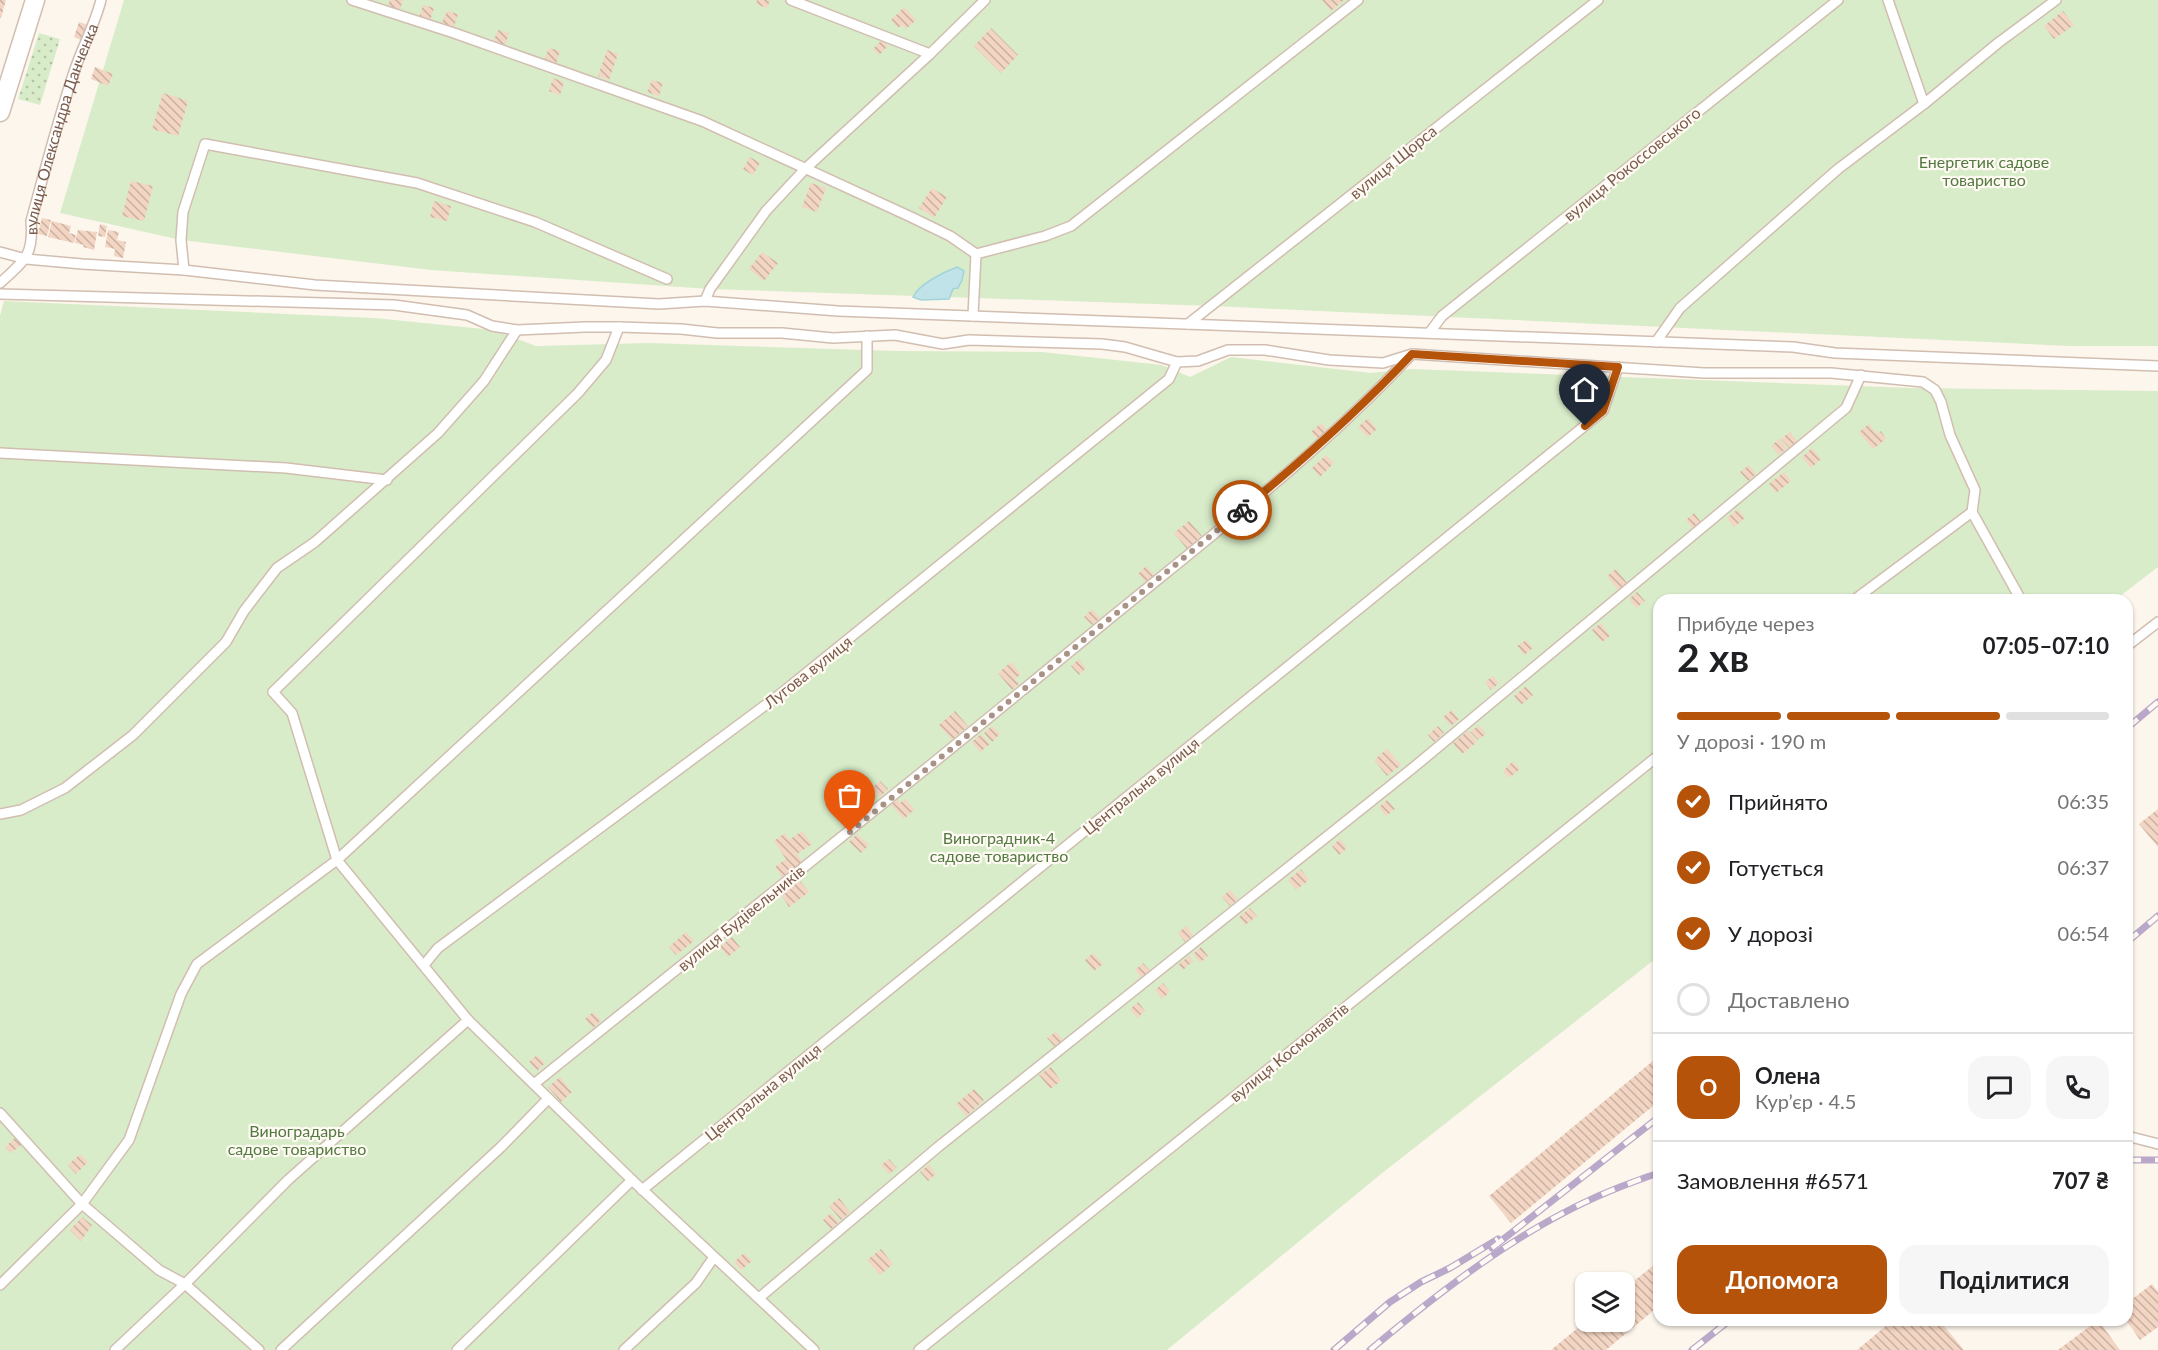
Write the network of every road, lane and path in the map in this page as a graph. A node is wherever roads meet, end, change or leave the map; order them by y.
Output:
1 (35, 0) edge
2 (101, 0) edge
3 (352, 0) edge
4 (791, 0) edge
5 (985, 0) edge
6 (1358, 0) edge
7 (1598, 0) edge
8 (1838, 0) edge
9 (1888, 0) edge
10 (2056, 0) edge
11 (930, 54) junction
12 (1924, 104) junction
13 (0, 112) edge
14 (805, 169) junction
15 (0, 252) edge
16 (976, 254) junction
17 (26, 259) junction
18 (184, 270) junction
19 (667, 279) dead end
20 (0, 283) edge
21 (0, 294) edge
22 (705, 301) junction
23 (973, 316) junction
24 (1188, 324) junction
25 (619, 327) junction
26 (517, 330) junction
27 (1430, 332) junction
28 (867, 336) junction
29 (1656, 342) junction
30 (1412, 354) junction
31 (1177, 362) junction
32 (2158, 366) edge
33 (1618, 367) junction
34 (1861, 375) junction
35 (0, 453) edge
36 (387, 480) junction
37 (1972, 512) junction
38 (1862, 594) edge
39 (2018, 594) edge
40 (2158, 622) edge
41 (2133, 641) edge
42 (1653, 760) edge
43 (0, 814) edge
44 (337, 861) junction
45 (424, 964) junction
46 (468, 1020) junction
47 (534, 1084) junction
48 (548, 1099) junction
49 (0, 1113) edge
50 (2133, 1138) edge
51 (2158, 1144) edge
52 (632, 1180) junction
53 (642, 1190) junction
54 (82, 1204) junction
55 (714, 1257) junction
56 (184, 1284) junction
57 (0, 1285) edge
58 (759, 1298) junction
59 (810, 1349) edge
60 (115, 1350) edge
61 (259, 1350) edge
62 (281, 1350) edge
63 (457, 1350) edge
64 (624, 1350) edge
65 (919, 1350) edge

1 - 13 street
2 - 17 lane, вулиця Олександра Данченка
3 - 14 lane
4 - 11 lane
5 - 11 lane
6 - 16 lane
7 - 24 lane, вулиця Щорса
8 - 27 lane, вулиця Рокоссовського
9 - 12 lane
10 - 12 lane
11 - 14 lane
12 - 29 lane
14 - 16 lane
14 - 22 lane
15 - 17 lane
16 - 23 lane
17 - 18 lane
17 - 20 lane
18 - 19 lane
18 - 22 lane
21 - 26 lane
22 - 23 lane
23 - 24 lane
24 - 27 lane
25 - 26 lane
25 - 28 lane
25 - 44 lane
26 - 36 lane
27 - 29 lane
28 - 31 lane
28 - 44 lane
29 - 32 lane
30 - 31 lane
30 - 33 lane
30 - 47 lane, вулиця Будівельників
31 - 45 lane, Лугова вулиця
33 - 34 lane
33 - 53 lane, Центральна вулиця
34 - 37 lane
34 - 58 lane
35 - 36 lane
36 - 43 lane
37 - 38 lane
37 - 39 lane
40 - 41 lane
42 - 65 lane, вулиця Космонавтів
44 - 45 lane
44 - 54 lane
45 - 46 lane
46 - 47 lane
46 - 56 lane
47 - 48 lane
48 - 52 lane
48 - 62 lane
49 - 54 lane
50 - 51 lane
52 - 53 lane
52 - 63 lane
53 - 55 lane
54 - 56 lane
54 - 57 lane
55 - 58 lane
55 - 64 lane
56 - 60 lane
56 - 61 lane
58 - 59 lane

